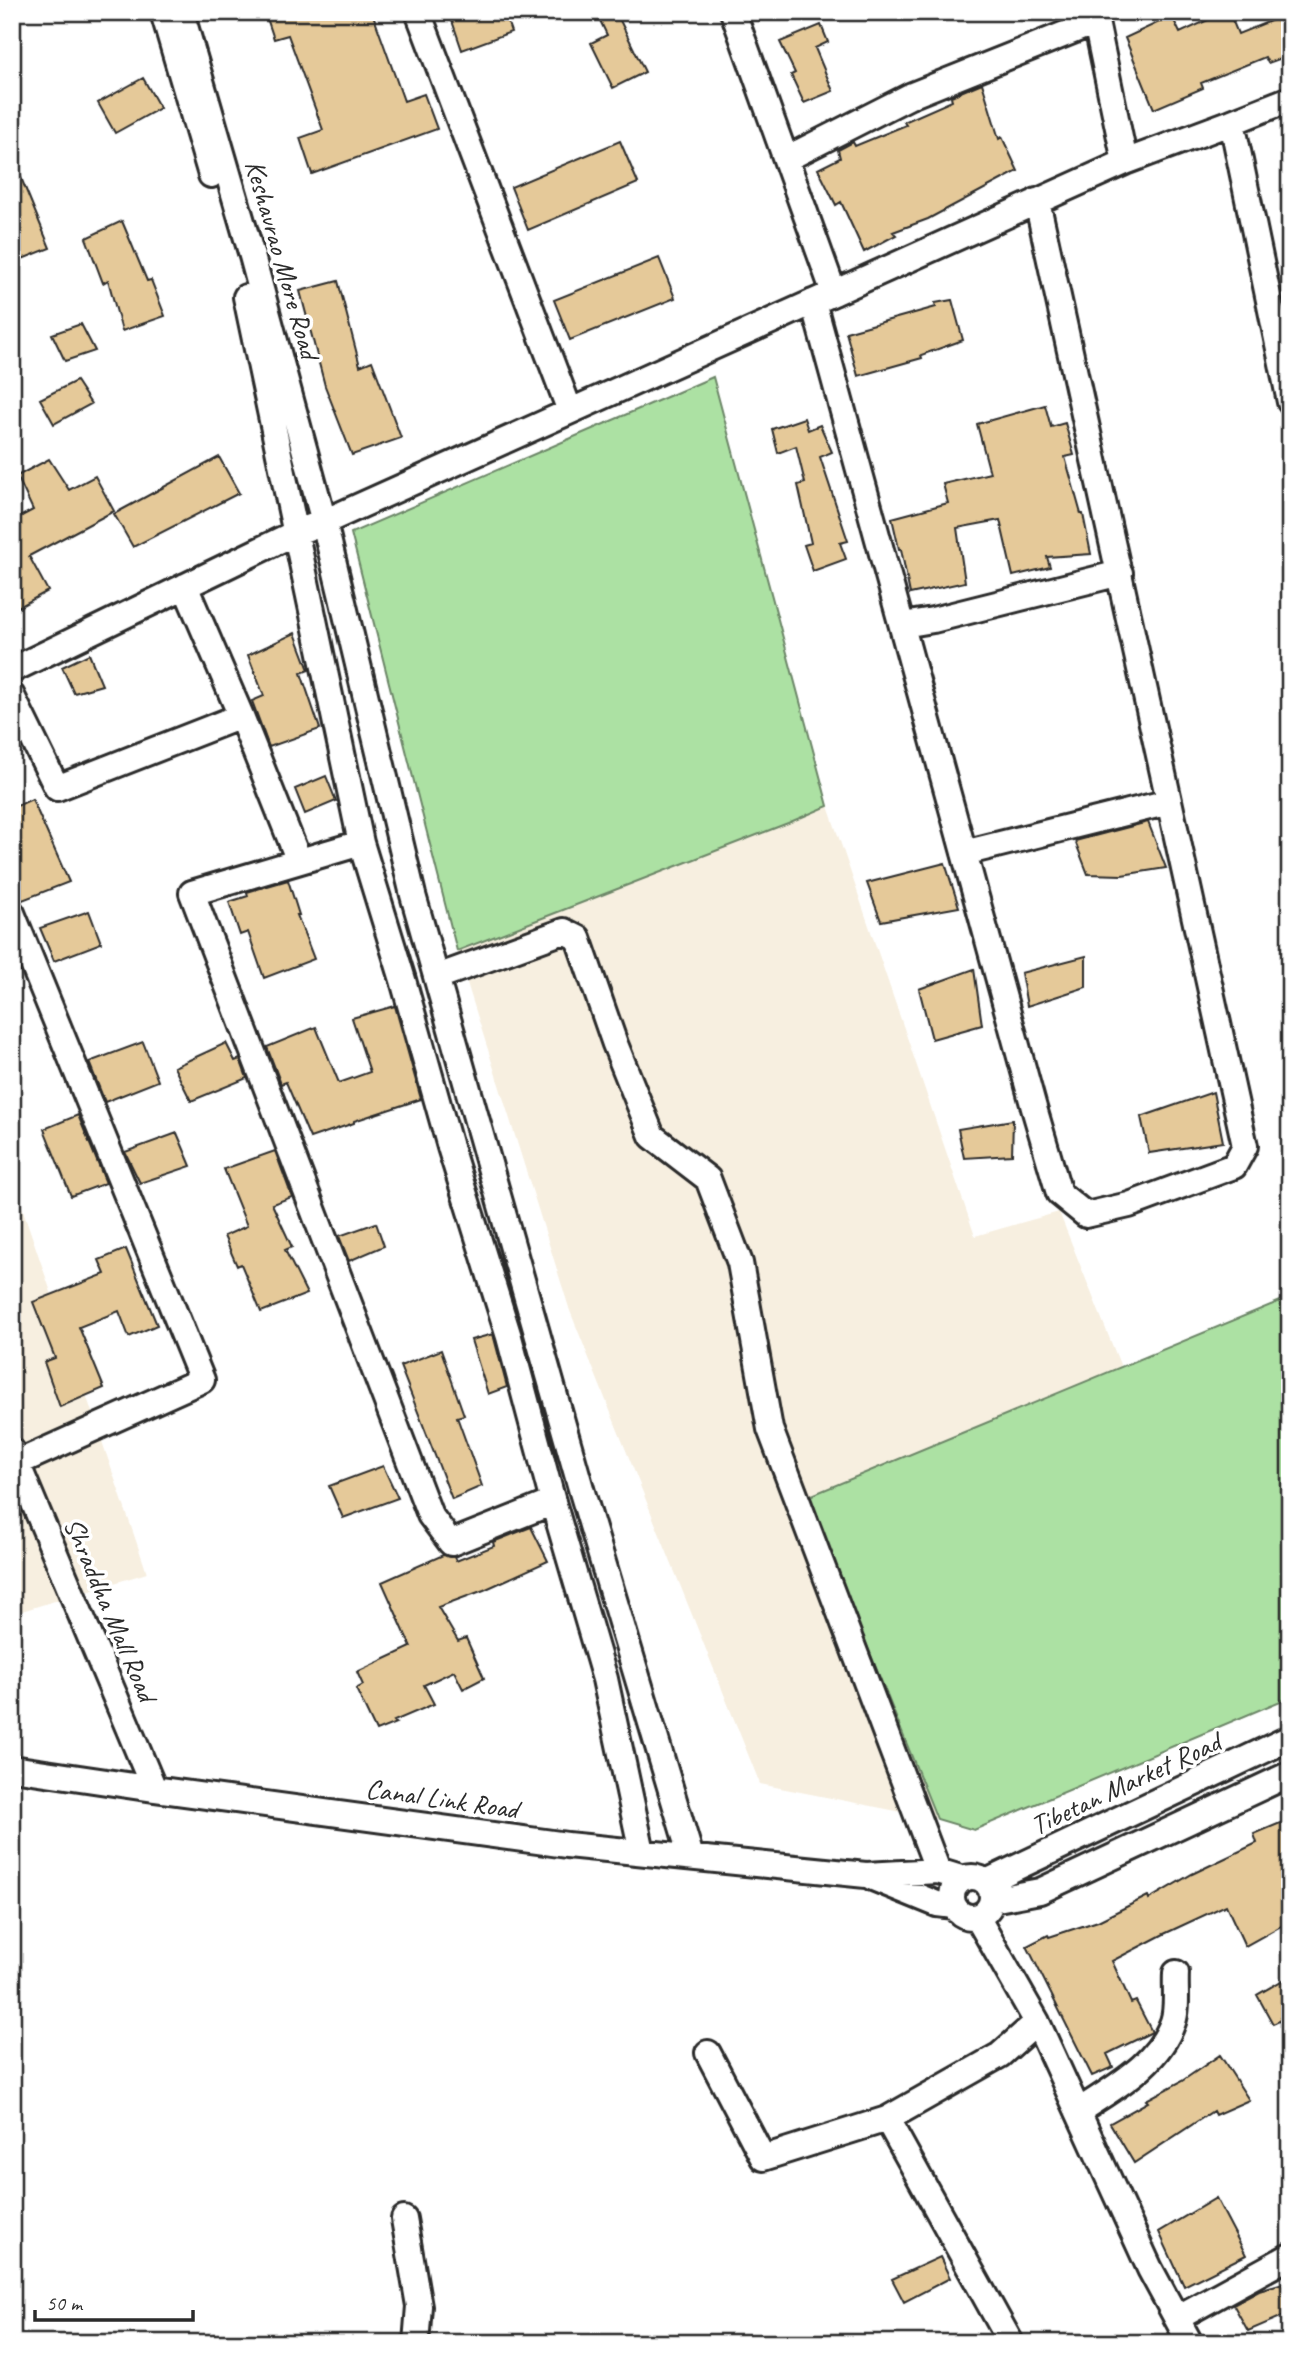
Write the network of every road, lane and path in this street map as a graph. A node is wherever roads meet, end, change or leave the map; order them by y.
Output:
1 (163, 12) edge
2 (181, 12) edge
3 (418, 12) edge
4 (733, 12) edge
5 (1094, 17) edge
6 (1290, 99) edge
7 (1232, 122) junction
8 (786, 159) junction
9 (1125, 162) junction
10 (1037, 201) junction
11 (823, 298) junction
12 (1290, 402) edge
13 (570, 411) junction
14 (324, 522) junction
15 (297, 532) junction
16 (1120, 573) junction
17 (185, 586) junction
18 (903, 625) junction
19 (12, 670) edge
20 (12, 696) edge
21 (240, 716) junction
22 (1169, 802) junction
23 (360, 842) junction
24 (964, 853) junction
25 (299, 861) junction
26 (12, 913) edge
27 (437, 977) junction
28 (15, 1457) edge
29 (553, 1502) junction
30 (1290, 1738) edge
31 (12, 1768) edge
32 (1290, 1774) edge
33 (154, 1789) junction
34 (642, 1852) junction
35 (691, 1857) junction
36 (938, 1871) junction
37 (866, 1875) junction
38 (980, 1894) junction
39 (1176, 1973) dead end
40 (1037, 2022) junction
41 (708, 2053) dead end
42 (1079, 2111) junction
43 (887, 2119) junction
44 (404, 2219) dead end
45 (1290, 2256) edge
46 (1177, 2318) junction
47 (416, 2343) edge
48 (1011, 2343) edge
49 (1190, 2343) edge

1 - 15 street
2 - 14 street, Keshavrao More Road
3 - 13 street
4 - 8 street
5 - 8 street
5 - 9 street
6 - 7 street
7 - 9 street
7 - 12 street
8 - 11 street
9 - 10 street
10 - 11 street
10 - 16 street
11 - 13 street
11 - 18 street
13 - 14 street
14 - 15 street
14 - 27 street, Keshavrao More Road
15 - 17 street
15 - 23 street
16 - 18 street
16 - 22 street
17 - 19 street
17 - 21 street
18 - 24 street
20 - 21 street
21 - 25 street
22 - 24 street
22 - 24 street
23 - 25 street
23 - 29 street
25 - 29 street
26 - 28 street
27 - 35 street, Keshavrao More Road
27 - 36 street
28 - 33 street, Shraddha Mall Road
29 - 34 street
30 - 38 street, Tibetan Market Road
31 - 33 street, Canal Link Road
32 - 38 street
33 - 34 street, Canal Link Road
34 - 35 street, Canal Link Road
35 - 37 street, Canal Link Road
36 - 37 street, Canal Link Road
36 - 38 street, Canal Link Road
37 - 38 street, Canal Link Road
38 - 40 street
39 - 42 street
40 - 42 street
40 - 43 street
41 - 43 street
42 - 46 street
43 - 48 street
44 - 47 street
45 - 46 street
46 - 49 street

